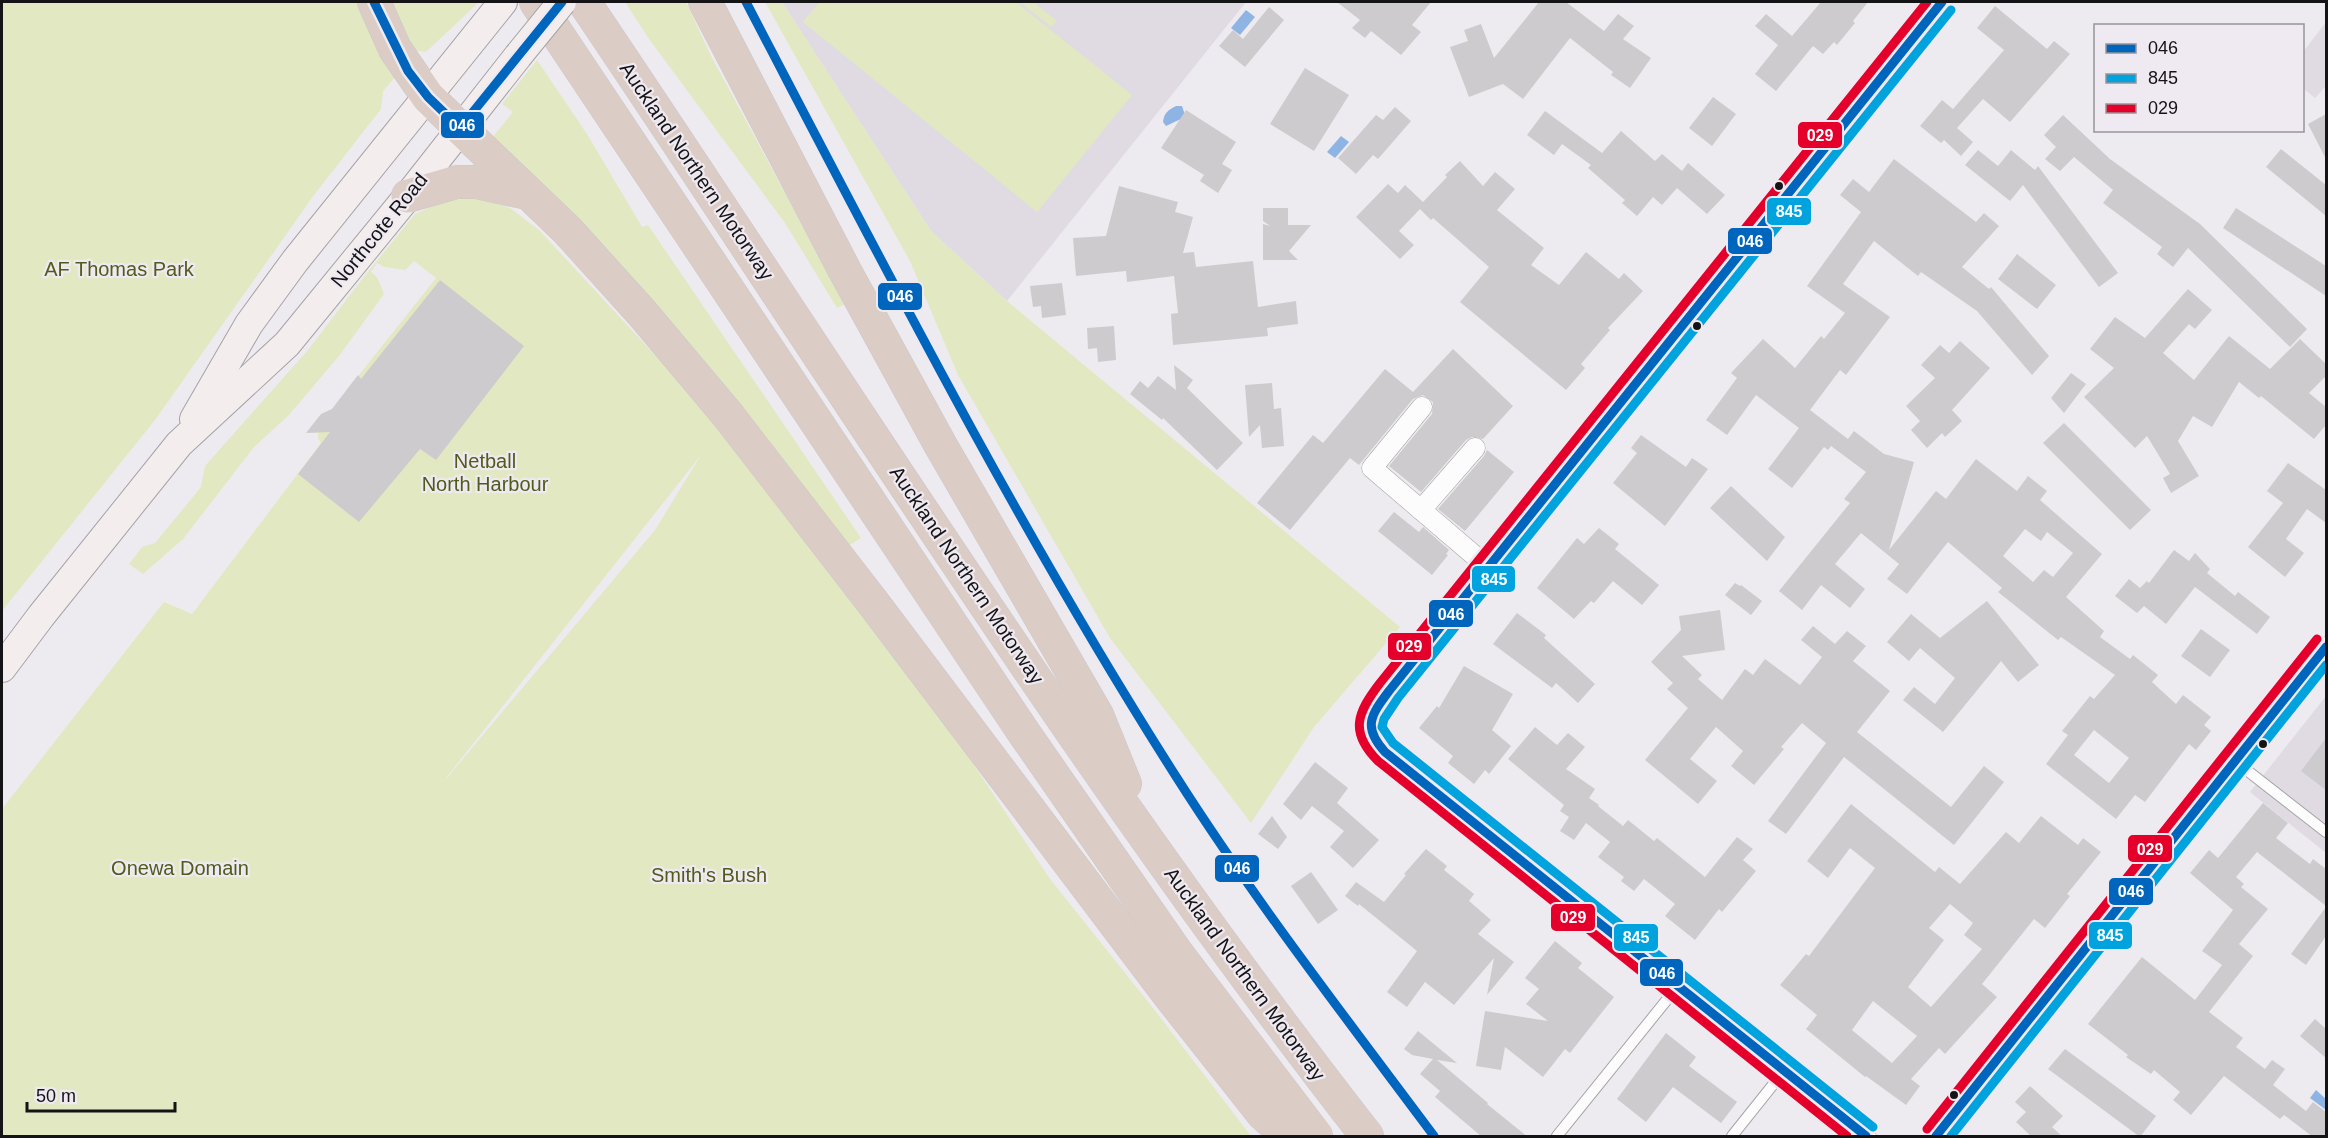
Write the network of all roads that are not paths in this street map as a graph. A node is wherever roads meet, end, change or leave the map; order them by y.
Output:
1 (374, 2) edge
2 (536, 2) edge
3 (562, 2) edge
4 (584, 2) edge
5 (705, 2) edge
6 (746, 2) edge
7 (1942, 2) edge
8 (497, 9) edge
9 (428, 98) junction
10 (460, 128) junction
11 (527, 193) junction
12 (408, 196) junction
13 (1422, 407) dead end
14 (179, 444) junction
15 (1475, 448) dead end
16 (1421, 510) junction
17 (1489, 568) junction
18 (2326, 647) edge
19 (2, 667) edge
20 (2235, 761) junction
21 (2326, 832) edge
22 (1146, 839) junction
23 (1678, 986) junction
24 (1784, 1071) junction
25 (1288, 1137) edge
26 (1317, 1137) edge
27 (1368, 1137) edge
28 (1434, 1137) edge
29 (1557, 1137) edge
30 (1732, 1137) edge
31 (1866, 1137) edge
32 (1936, 1137) edge

1 - 9 highway
2 - 26 highway, Auckland Northern Motorway
3 - 10 main road, Northcote Road, bridge
4 - 22 highway, Auckland Northern Motorway
5 - 22 highway
6 - 28 lane
7 - 17 street
8 - 9 main road, Northcote Road
9 - 10 highway
9 - 14 main road, Northcote Road
10 - 11 highway
10 - 12 main road, Northcote Road
11 - 12 highway
11 - 25 highway
12 - 14 main road, Northcote Road
13 - 16 street
14 - 19 main road, Northcote Road
15 - 16 street
16 - 17 street
17 - 23 street
18 - 20 street
20 - 21 lane
20 - 32 street
22 - 27 highway, Auckland Northern Motorway
23 - 24 street
23 - 29 lane
24 - 30 lane
24 - 31 street

